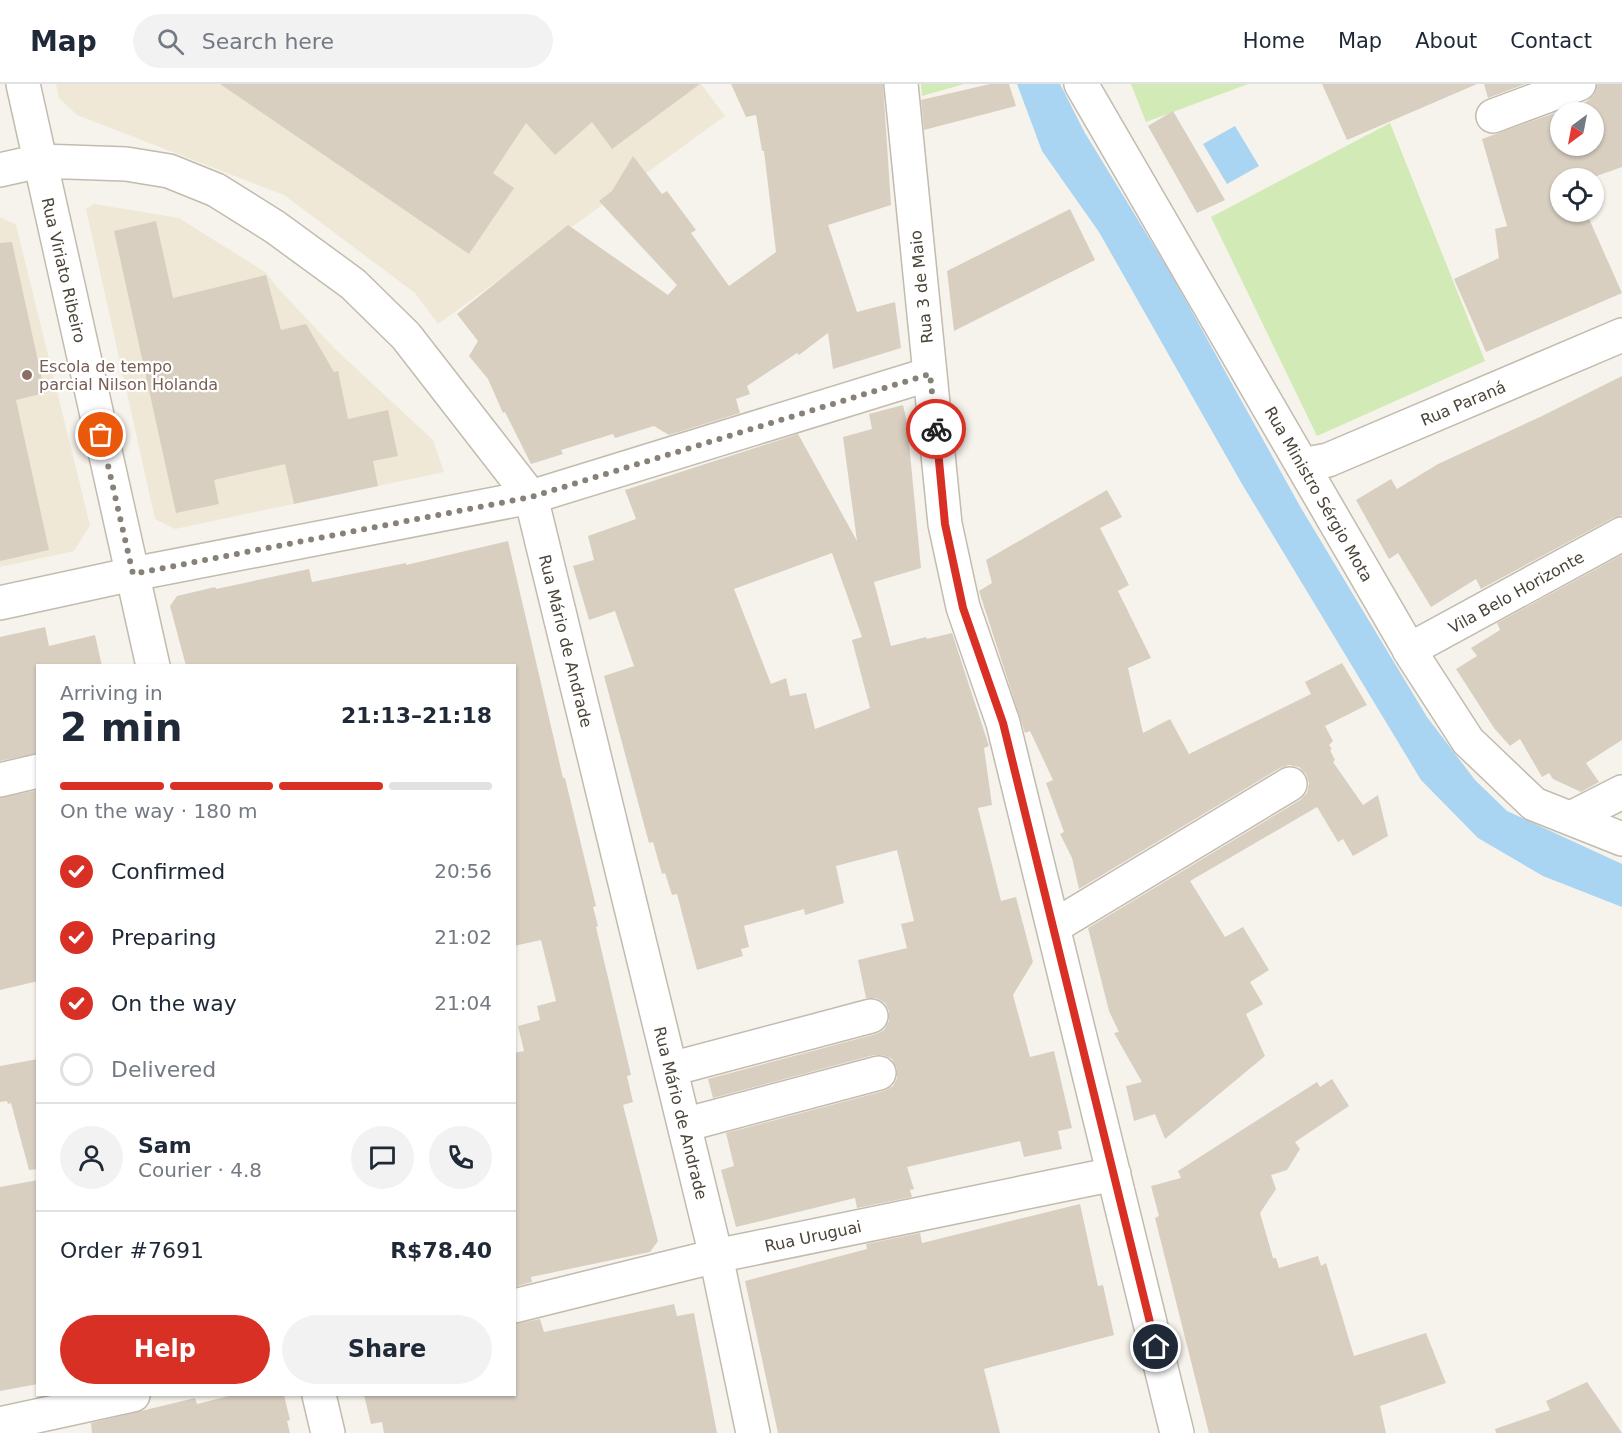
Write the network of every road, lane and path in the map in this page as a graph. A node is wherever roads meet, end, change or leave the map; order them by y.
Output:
1 (23, 84) edge
2 (901, 84) edge
3 (1081, 84) edge
4 (1580, 84) edge
5 (1493, 116) dead end
6 (40, 161) junction
7 (0, 170) edge
8 (1622, 335) edge
9 (930, 374) junction
10 (1302, 465) junction
11 (531, 497) junction
12 (1622, 534) edge
13 (133, 574) junction
14 (0, 603) edge
15 (1409, 650) junction
16 (153, 664) edge
17 (36, 771) edge
18 (0, 780) edge
19 (1290, 783) dead end
20 (1622, 792) edge
21 (1571, 818) junction
22 (1622, 839) edge
23 (1053, 927) junction
24 (871, 1016) dead end
25 (671, 1069) junction
26 (879, 1073) dead end
27 (684, 1125) junction
28 (1114, 1174) junction
29 (716, 1256) junction
30 (516, 1306) edge
31 (128, 1396) edge
32 (319, 1396) edge
33 (0, 1424) edge
34 (328, 1433) edge
35 (753, 1433) edge
36 (1177, 1433) edge

1 - 6 street, Rua Viriato Ribeiro
2 - 9 street, Rua 3 de Maio
3 - 10 street, Rua Ministro Sérgio Mota
4 - 5 street
6 - 7 street, Rua Mário de Andrade
6 - 11 street, Rua Mário de Andrade
6 - 13 street, Rua Viriato Ribeiro
8 - 10 street, Rua Paraná
9 - 11 street
9 - 23 street, Rua 3 de Maio
10 - 15 street, Rua Ministro Sérgio Mota
11 - 13 street
11 - 25 street, Rua Mário de Andrade
12 - 15 street, Vila Belo Horizonte
13 - 14 street
13 - 16 street, Rua Viriato Ribeiro
15 - 21 street, Rua Ministro Sérgio Mota
17 - 18 street
19 - 23 street
20 - 21 street
21 - 22 street, Rua Ministro Sérgio Mota
23 - 28 street, Rua 3 de Maio
24 - 25 street
25 - 27 street, Rua Mário de Andrade
26 - 27 street
27 - 29 street, Rua Mário de Andrade
28 - 29 street, Rua Uruguai
28 - 36 street, Rua 3 de Maio
29 - 30 street, Rua Uruguai
29 - 35 street, Rua Mário de Andrade
31 - 33 street
32 - 34 street

